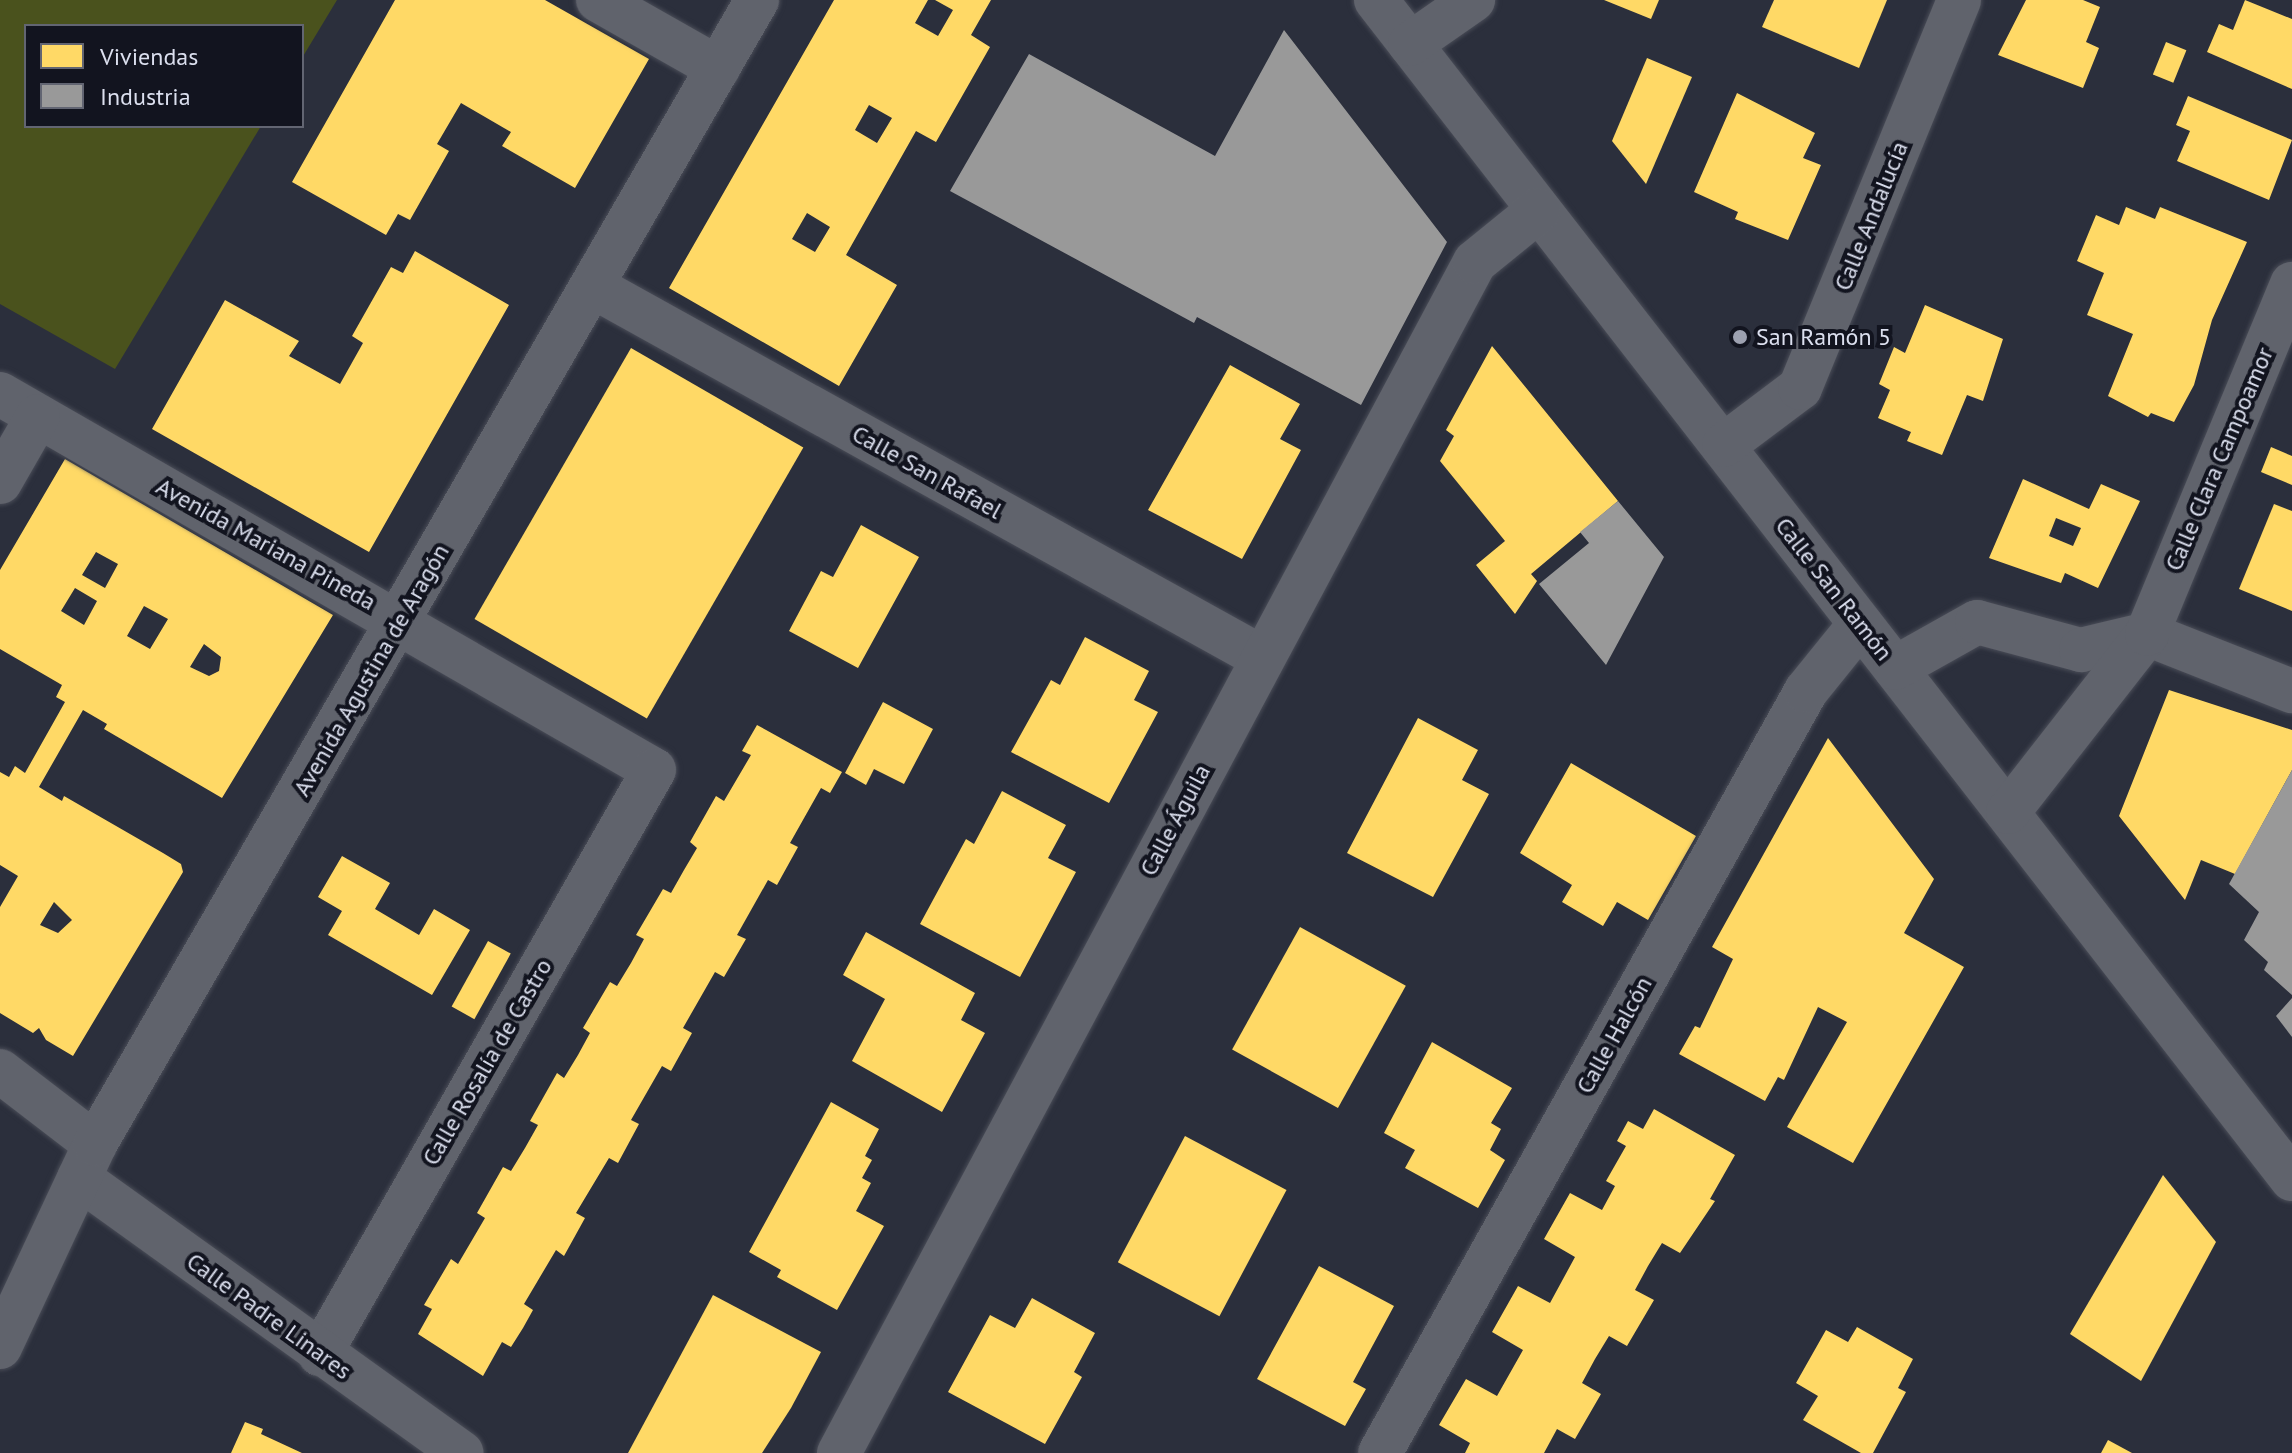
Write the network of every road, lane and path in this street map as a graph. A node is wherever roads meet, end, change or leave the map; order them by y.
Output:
1 (598, 0) edge
2 (757, 0) edge
3 (1376, 0) edge
4 (1473, 0) edge
5 (1959, 0) edge
6 (1410, 44) junction
7 (718, 68) junction
8 (1539, 210) junction
9 (2292, 284) edge
10 (592, 286) junction
11 (0, 394) edge
12 (38, 416) junction
13 (1724, 445) junction
14 (0, 482) edge
15 (400, 620) junction
16 (1860, 624) junction
17 (2147, 634) junction
18 (1261, 657) junction
19 (1895, 668) junction
20 (2292, 691) edge
21 (654, 770) joint
22 (2008, 812) junction
23 (0, 1071) edge
24 (87, 1161) junction
25 (2292, 1179) edge
26 (0, 1347) edge
27 (320, 1354) junction
28 (461, 1453) edge
29 (839, 1453) edge
30 (1380, 1453) edge

1 - 7 street
2 - 7 street, Avenida Agustina de Aragón
3 - 6 street, Calle San Ramón
4 - 6 street
5 - 13 street, Calle Andalucía
6 - 8 street, Calle San Ramón
7 - 10 street, Avenida Agustina de Aragón
8 - 13 street, Calle San Ramón
8 - 18 street, Calle Águila
9 - 17 street, Calle Clara Campoamor
10 - 15 street, Avenida Agustina de Aragón
10 - 18 street, Calle San Rafael
11 - 12 street, Avenida Mariana Pineda
12 - 14 street
12 - 15 street, Avenida Mariana Pineda
13 - 16 street, Calle San Ramón
15 - 21 street, Avenida Mariana Pineda
15 - 24 street, Avenida Agustina de Aragón
16 - 19 street, Calle San Ramón
16 - 30 street, Calle Halcón
17 - 19 street
17 - 20 street
17 - 22 street, Calle Clara Campoamor
18 - 29 street, Calle Águila
19 - 22 street, Calle San Ramón
21 - 27 street, Calle Rosalía de Castro
22 - 25 street, Calle San Ramón
23 - 24 street, Calle Padre Linares
24 - 26 street, Avenida Agustina de Aragón
24 - 27 street, Calle Padre Linares
27 - 28 street, Calle Padre Linares

